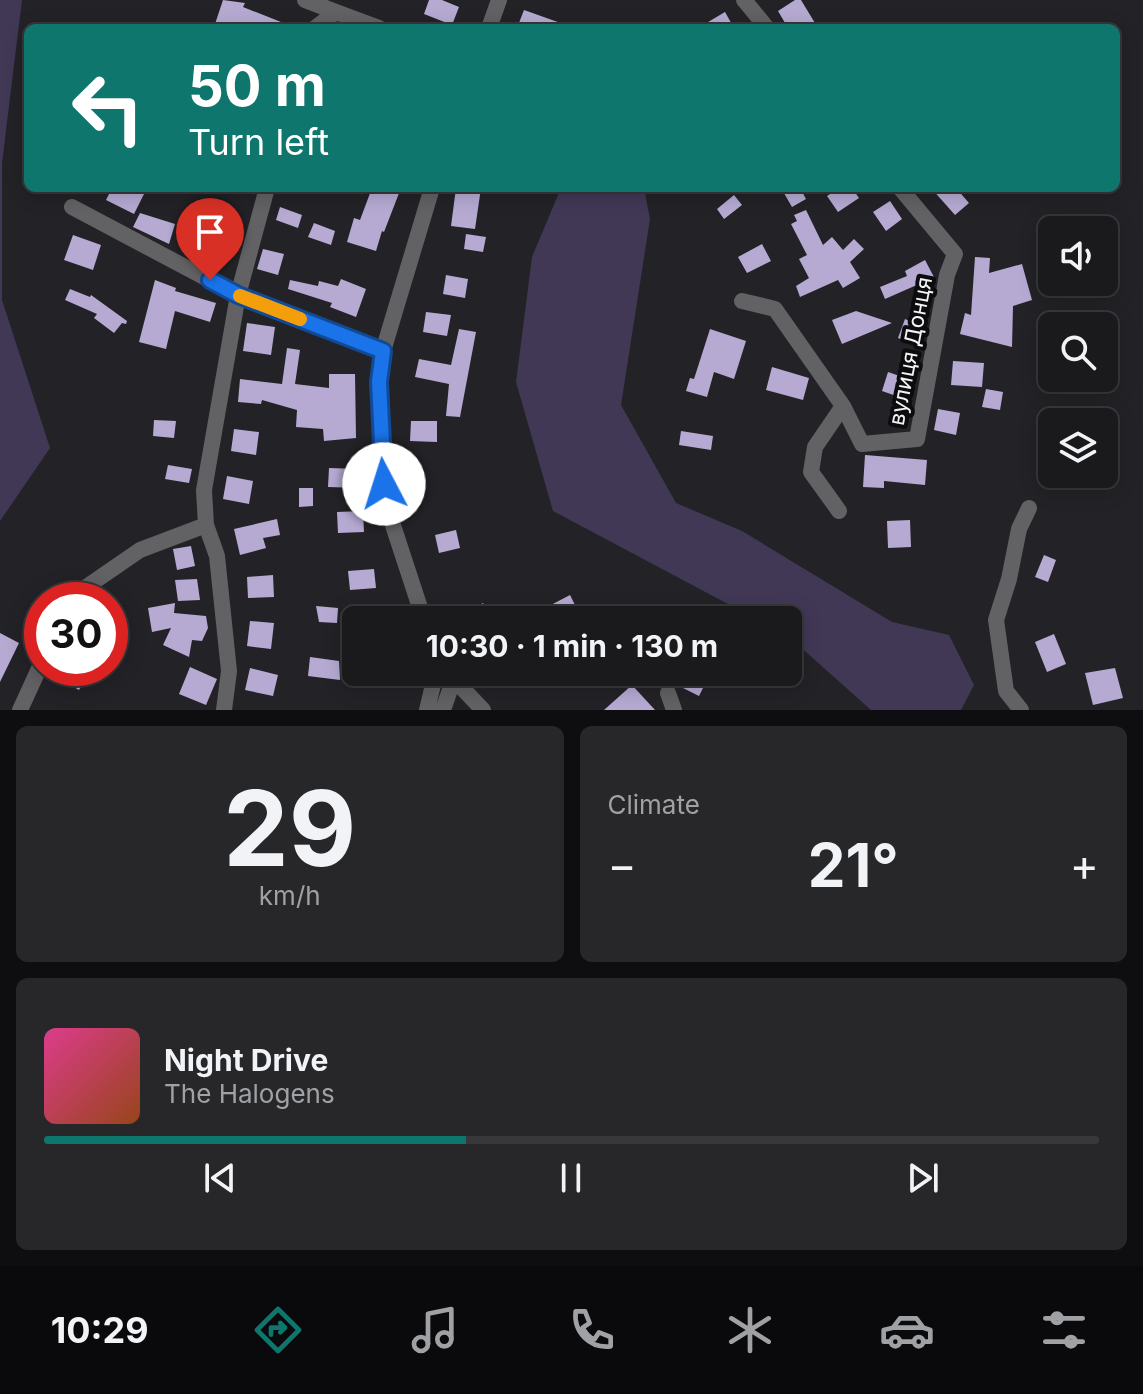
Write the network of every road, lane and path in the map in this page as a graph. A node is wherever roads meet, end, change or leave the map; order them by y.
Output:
1 (305, 0) edge
2 (499, 0) edge
3 (744, 0) edge
4 (336, 12) junction
5 (320, 24) edge
6 (368, 24) edge
7 (490, 24) edge
8 (764, 24) edge
9 (266, 192) edge
10 (431, 192) edge
11 (903, 192) edge
12 (72, 207) dead end
13 (238, 295) junction
14 (742, 301) dead end
15 (383, 351) junction
16 (843, 406) junction
17 (1029, 508) dead end
18 (839, 511) dead end
19 (206, 525) junction
20 (94, 582) edge
21 (419, 606) edge
22 (31, 686) edge
23 (433, 686) edge
24 (448, 686) edge
25 (460, 686) edge
26 (668, 693) dead end
27 (20, 710) edge
28 (224, 710) edge
29 (427, 710) edge
30 (443, 710) edge
31 (483, 710) edge
32 (674, 710) edge
33 (1021, 710) edge

1 - 4 street
2 - 7 street
3 - 8 street
4 - 5 street
4 - 6 street
9 - 13 street
10 - 15 street
11 - 16 street, вулиця Донця
12 - 13 street
13 - 15 street
13 - 19 street
14 - 16 street, вулиця Донця
15 - 21 street
16 - 18 street
17 - 33 street
19 - 20 street
19 - 28 street
22 - 27 street
23 - 29 street
24 - 30 street
25 - 31 street
26 - 32 street

